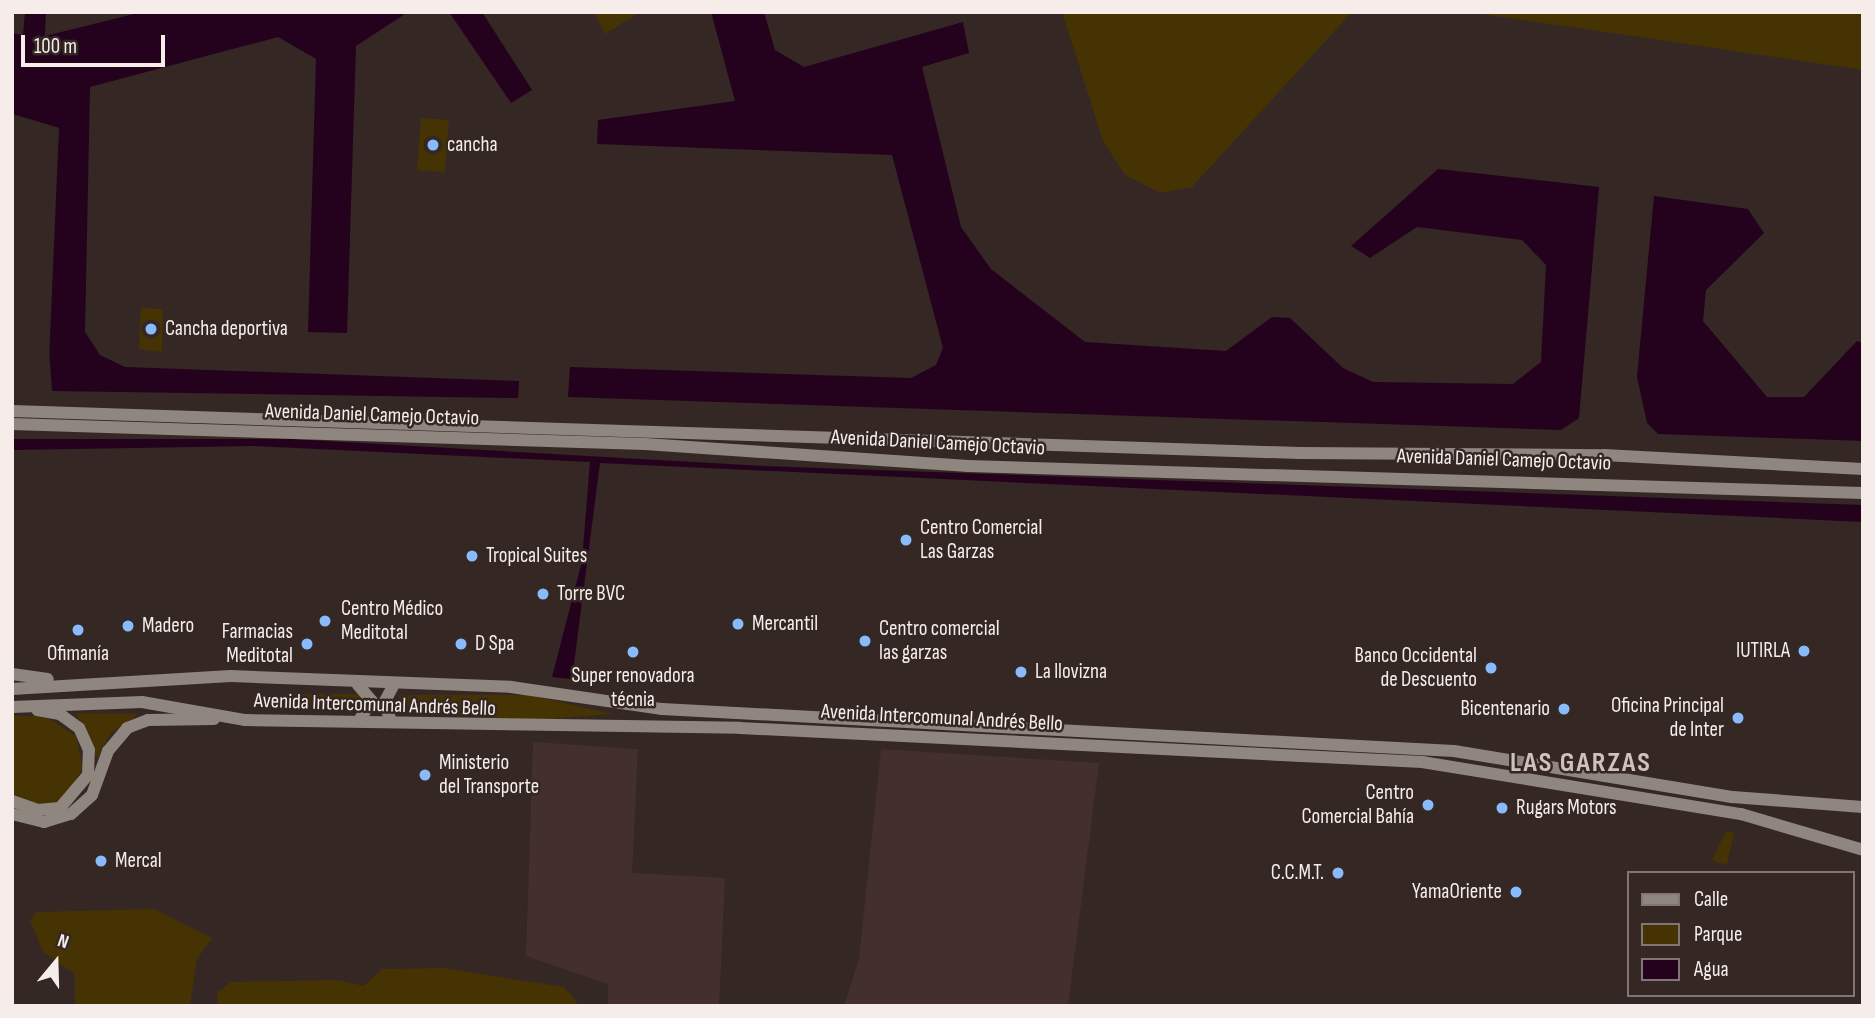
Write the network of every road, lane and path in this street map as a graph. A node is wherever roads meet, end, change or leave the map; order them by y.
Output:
1 (12, 411) edge
2 (12, 424) edge
3 (1863, 469) edge
4 (1863, 493) edge
5 (12, 674) edge
6 (66, 681) junction
7 (358, 685) junction
8 (393, 686) junction
9 (12, 689) edge
10 (12, 707) edge
11 (12, 713) edge
12 (245, 720) junction
13 (359, 720) junction
14 (391, 721) junction
15 (12, 802) edge
16 (1863, 807) edge
17 (12, 814) edge
18 (1863, 850) edge

1 - 3 main road, Avenida Daniel Camejo Octavio
2 - 4 main road, Avenida Daniel Camejo Octavio
5 - 6 main road
6 - 7 main road, Avenida Intercomunal Andrés Bello
6 - 9 main road, Avenida Intercomunal Andrés Bello
7 - 8 main road, Avenida Intercomunal Andrés Bello
7 - 13 main road
8 - 14 main road
8 - 16 main road, Avenida Intercomunal Andrés Bello
10 - 12 main road, Avenida Intercomunal Andrés Bello
11 - 15 main road
12 - 13 main road, Avenida Intercomunal Andrés Bello
12 - 17 main road
13 - 14 main road, Avenida Intercomunal Andrés Bello
14 - 18 main road, Avenida Intercomunal Andrés Bello

